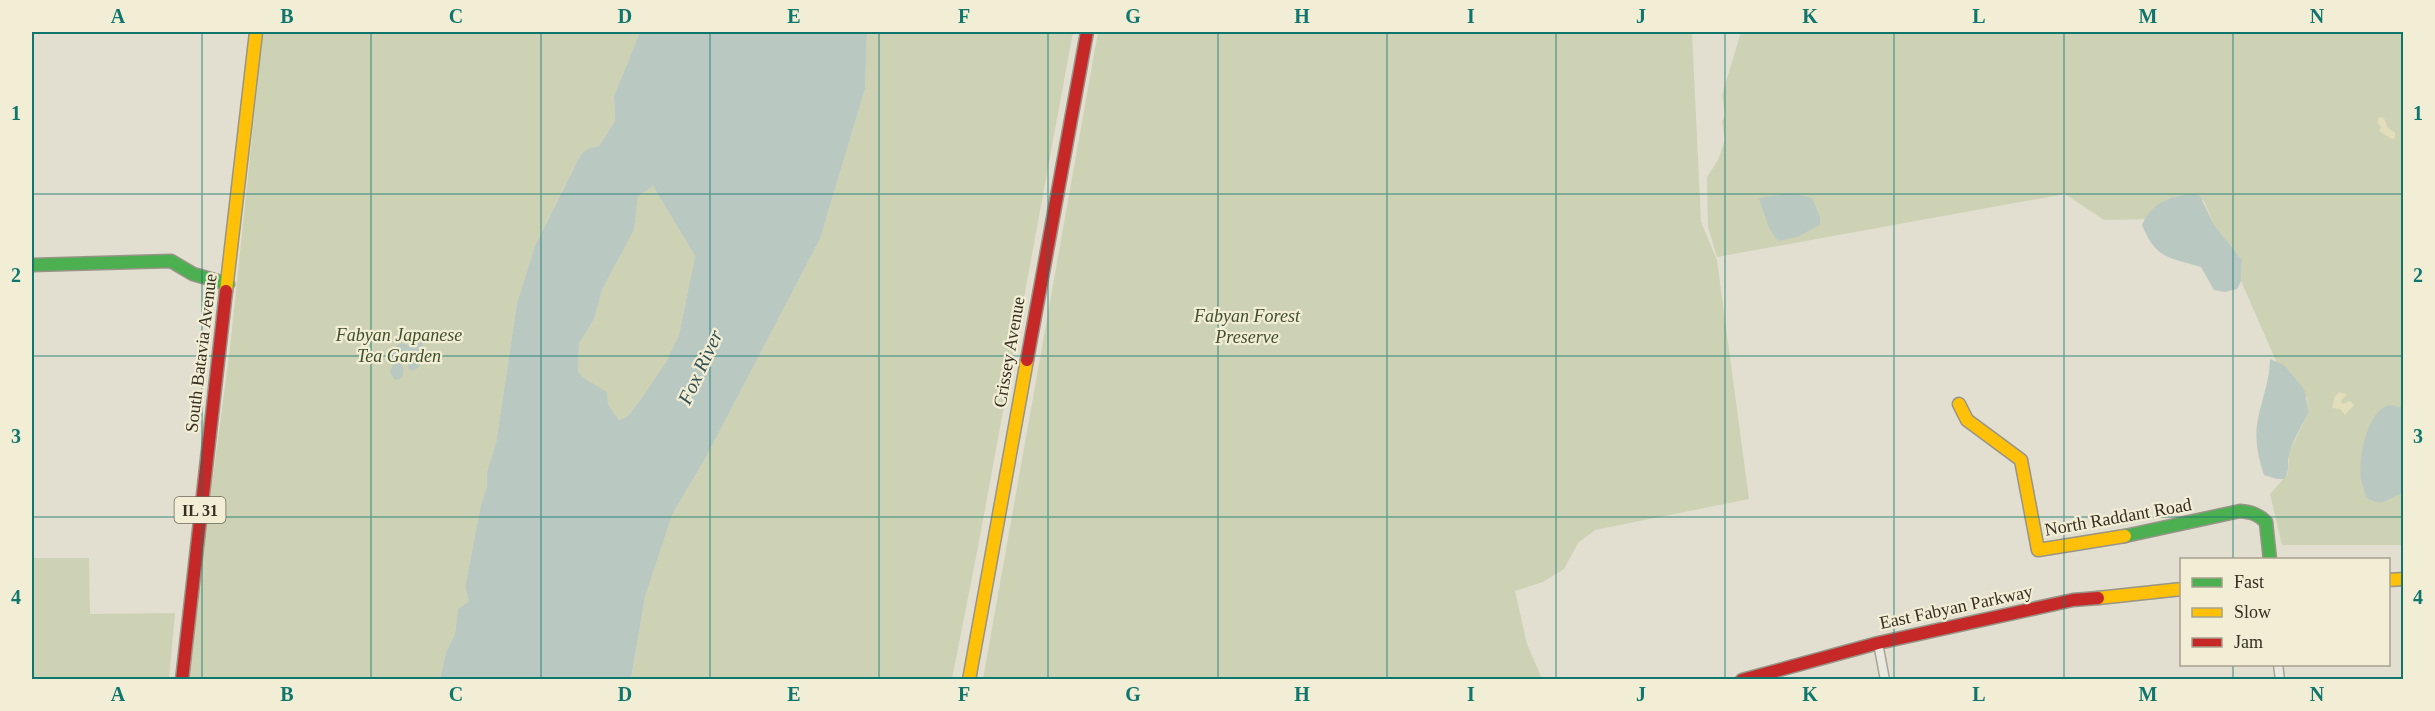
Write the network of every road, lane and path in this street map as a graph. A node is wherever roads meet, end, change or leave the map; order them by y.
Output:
1 (256, 32) edge
2 (1087, 32) edge
3 (32, 265) edge
4 (228, 284) junction
5 (1959, 405) dead end
6 (2270, 558) edge
7 (2180, 589) edge
8 (1878, 643) junction
9 (182, 680) edge
10 (969, 680) edge
11 (1742, 680) edge
12 (1885, 680) edge

1 - 4 main road, South Batavia Avenue / IL 31
2 - 10 main road, Crissey Avenue
3 - 4 main road
4 - 9 main road, South Batavia Avenue / IL 31
5 - 6 main road, North Raddant Road
7 - 8 main road, East Fabyan Parkway
8 - 11 main road, East Fabyan Parkway
8 - 12 street

